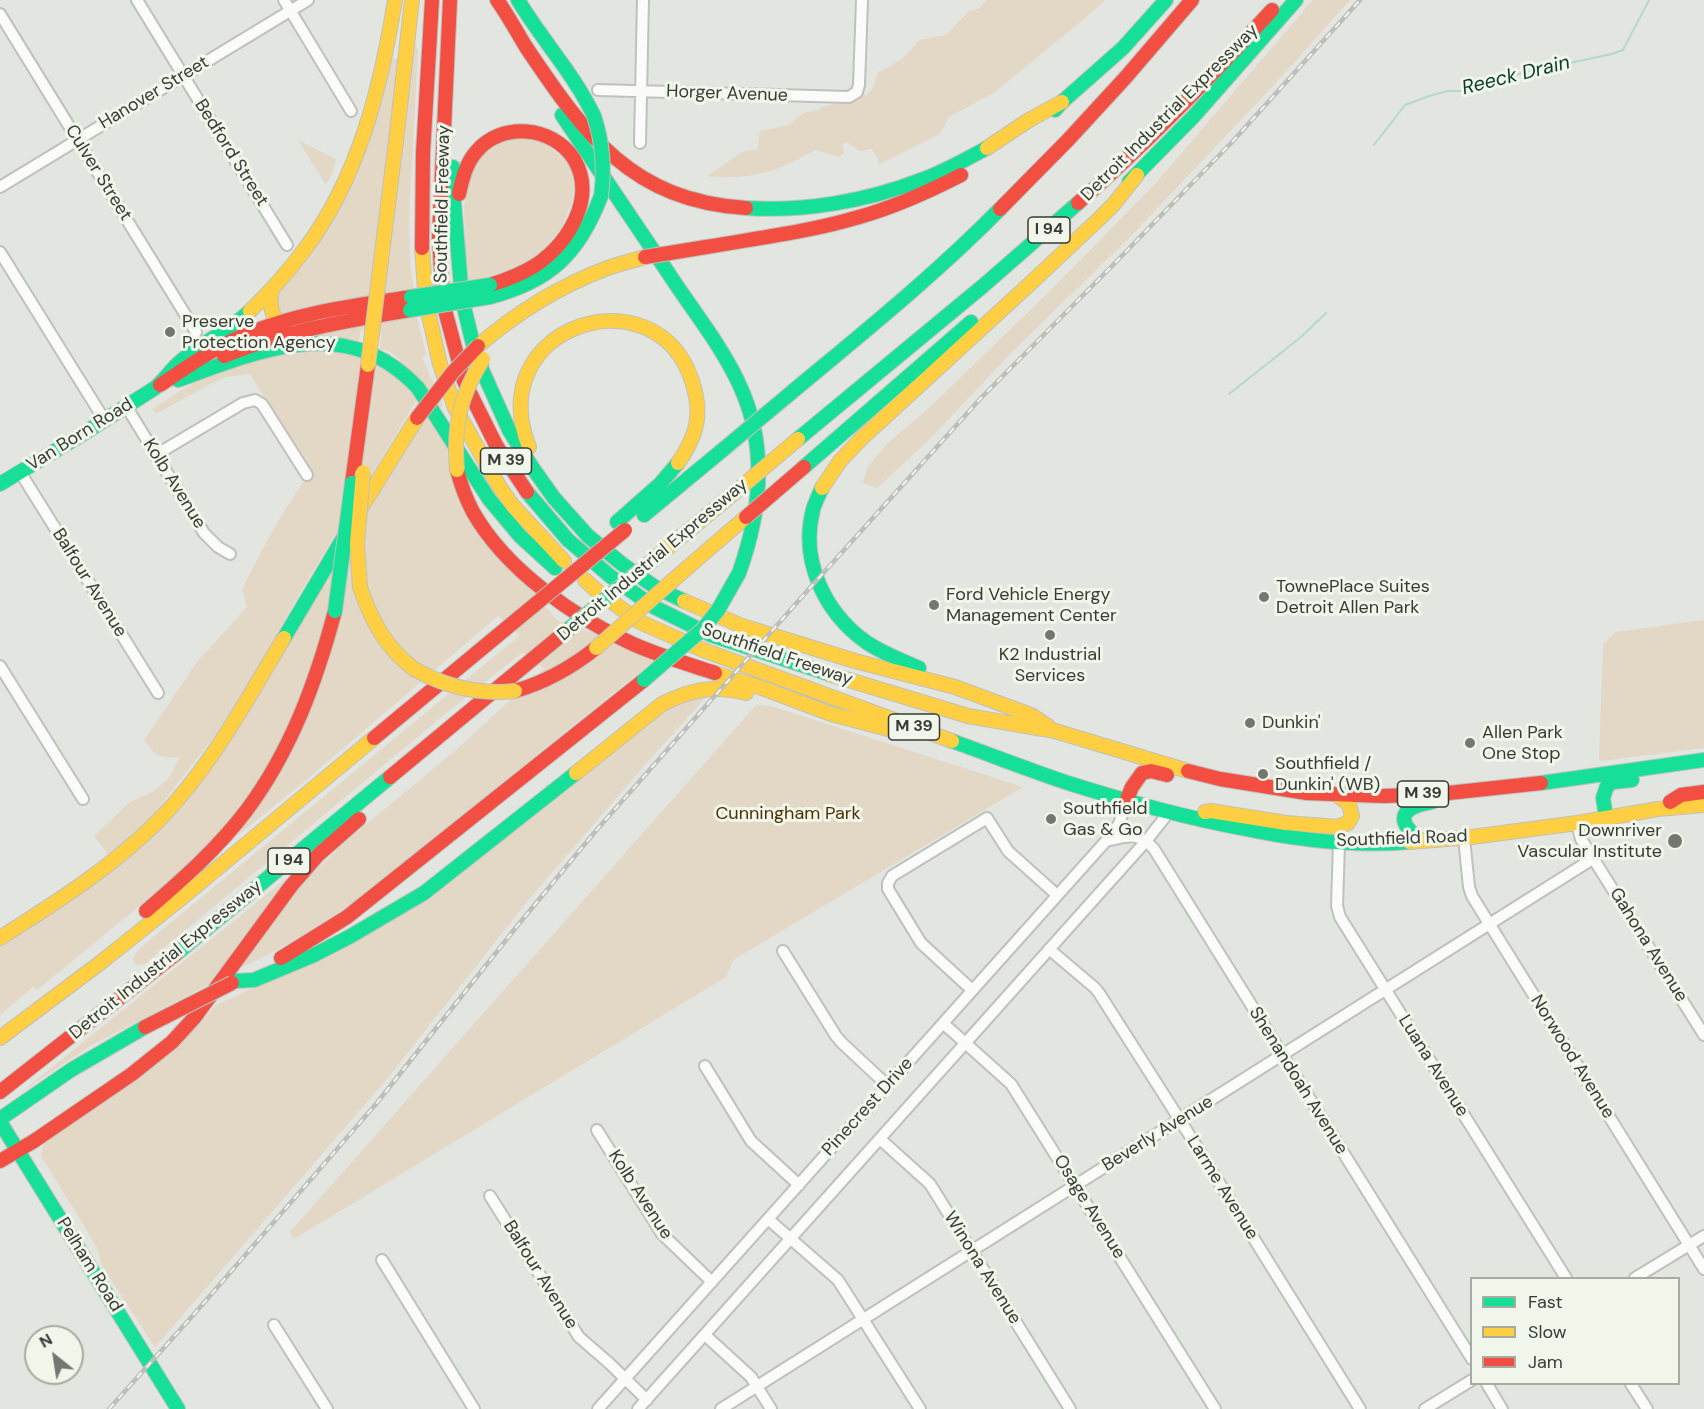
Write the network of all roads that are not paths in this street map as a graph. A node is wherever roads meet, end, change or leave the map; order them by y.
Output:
1 (136, 0) edge
2 (284, 0) edge
3 (308, 0) edge
4 (395, 0) edge
5 (412, 0) edge
6 (432, 0) edge
7 (450, 0) edge
8 (496, 0) edge
9 (518, 0) edge
10 (643, 0) edge
11 (862, 0) edge
12 (1166, 0) edge
13 (1192, 0) edge
14 (1280, 0) edge
15 (1296, 0) edge
16 (290, 10) junction
17 (0, 14) edge
18 (183, 76) junction
19 (598, 90) dead end
20 (640, 91) junction
21 (445, 98) junction
22 (1062, 102) junction
23 (351, 111) dead end
24 (77, 139) junction
25 (640, 143) dead end
26 (1137, 175) junction
27 (0, 187) edge
28 (456, 207) junction
29 (287, 245) dead end
30 (0, 252) edge
31 (272, 290) junction
32 (490, 291) junction
33 (280, 328) junction
34 (196, 332) dead end
35 (480, 352) junction
36 (178, 380) junction
37 (160, 385) junction
38 (365, 387) junction
39 (126, 406) junction
40 (105, 421) junction
41 (156, 457) junction
42 (20, 472) junction
43 (307, 475) dead end
44 (0, 484) edge
45 (621, 526) junction
46 (230, 554) dead end
47 (575, 583) junction
48 (671, 594) junction
49 (0, 666) edge
50 (955, 687) junction
51 (158, 693) dead end
52 (472, 710) junction
53 (832, 714) junction
54 (1055, 731) junction
55 (1704, 760) edge
56 (1704, 770) edge
57 (1068, 783) junction
58 (1539, 783) junction
59 (1297, 792) junction
60 (1704, 792) edge
61 (1337, 795) junction
62 (83, 799) dead end
63 (1127, 799) junction
64 (1704, 805) edge
65 (1658, 809) junction
66 (1176, 814) junction
67 (1606, 817) junction
68 (1577, 823) junction
69 (1464, 838) junction
70 (1147, 840) junction
71 (1106, 841) junction
72 (1422, 841) junction
73 (1339, 843) junction
74 (1594, 858) junction
75 (1057, 895) junction
76 (1490, 924) junction
77 (0, 938) edge
78 (1049, 949) junction
79 (783, 951) dead end
80 (234, 982) junction
81 (972, 990) junction
82 (1386, 990) junction
83 (943, 1023) junction
84 (1704, 1035) edge
85 (0, 1037) edge
86 (965, 1043) junction
87 (1282, 1055) junction
88 (705, 1066) dead end
89 (887, 1085) junction
90 (2, 1090) edge
91 (0, 1120) edge
92 (1179, 1120) junction
93 (597, 1130) dead end
94 (880, 1139) junction
95 (18, 1150) junction
96 (0, 1161) edge
97 (798, 1185) junction
98 (1076, 1185) junction
99 (490, 1197) dead end
100 (768, 1219) junction
101 (1704, 1236) edge
102 (791, 1239) junction
103 (1689, 1245) junction
104 (972, 1251) junction
105 (382, 1260) dead end
106 (1704, 1269) edge
107 (1565, 1277) edge
108 (1637, 1277) edge
109 (712, 1282) junction
110 (862, 1319) junction
111 (274, 1325) dead end
112 (705, 1335) junction
113 (1470, 1356) edge
114 (626, 1378) junction
115 (1470, 1381) edge
116 (1487, 1385) edge
117 (1632, 1385) edge
118 (757, 1387) junction
119 (647, 1400) junction
120 (178, 1409) edge
121 (327, 1409) edge
122 (474, 1409) edge
123 (598, 1409) edge
124 (638, 1409) edge
125 (722, 1409) edge
126 (771, 1409) edge
127 (920, 1409) edge
128 (1070, 1409) edge
129 (1215, 1409) edge
130 (1359, 1409) edge
131 (1425, 1409) edge
132 (1502, 1409) edge
133 (1647, 1409) edge

1 - 18 street, Bedford Street
2 - 16 street
3 - 16 street, Hanover Street
4 - 31 main road, Van Born Road
5 - 38 main road, bridge
6 - 36 main road, Southfield Freeway / M 39
7 - 21 main road, Southfield Freeway / M 39
8 - 22 main road
8 - 80 main road, bridge
9 - 32 main road, bridge
10 - 20 street
11 - 20 street, Horger Avenue
12 - 22 main road
13 - 45 main road, I 94, bridge
14 - 52 main road, Detroit Industrial Expressway / I 94, bridge
15 - 26 main road
16 - 18 street, Hanover Street
16 - 23 street
17 - 24 street, Culver Street
18 - 24 street, Hanover Street
18 - 29 street, Bedford Street
19 - 20 street, Horger Avenue
20 - 25 street
21 - 28 main road
21 - 54 main road, Southfield Freeway / M 39
22 - 35 main road, bridge
24 - 27 street, Hanover Street
24 - 34 street, Culver Street
26 - 38 main road, bridge
26 - 50 main road
28 - 32 main road
28 - 48 main road
30 - 40 street
31 - 33 main road
31 - 37 main road, Van Born Road
32 - 33 main road, bridge
33 - 36 main road
33 - 37 main road
35 - 53 main road, bridge
35 - 77 main road, bridge
36 - 37 main road, Van Born Road
37 - 39 main road, Van Born Road
38 - 85 main road, bridge
39 - 40 main road, Van Born Road
39 - 41 street, Kolb Avenue
40 - 42 main road, Van Born Road
41 - 43 street
41 - 46 street, Kolb Avenue
42 - 44 main road, Van Born Road
42 - 51 street, Balfour Avenue
45 - 47 main road, I 94, bridge
45 - 48 main road
47 - 57 main road, Southfield Freeway / M 39
47 - 85 main road, I 94, bridge
48 - 50 main road
49 - 62 street
50 - 54 main road
52 - 90 main road, Detroit Industrial Expressway / I 94
52 - 95 main road
53 - 57 main road
53 - 80 main road
54 - 59 main road, Southfield Freeway / M 39
55 - 58 main road, M 39
56 - 67 main road
57 - 63 main road, Southfield Road / M 39
58 - 61 main road, M 39
58 - 72 main road
59 - 61 main road, M 39
59 - 63 main road
60 - 65 main road
61 - 66 main road
63 - 66 main road, Southfield Road / M 39
63 - 71 street, Pinecrest Drive
64 - 65 main road, Southfield Road / M 39
65 - 67 main road, Southfield Road / M 39
66 - 70 street, Pinecrest Drive
66 - 73 main road, Southfield Road / M 39
67 - 68 main road, Southfield Road / M 39
68 - 69 main road, Southfield Road / M 39
68 - 74 street, Gahona Avenue
69 - 72 main road, Southfield Road / M 39
69 - 76 street, Norwood Avenue
70 - 71 street
70 - 78 street, Pinecrest Drive
70 - 87 street, Shenandoah Avenue
71 - 75 street, Pinecrest Drive
72 - 73 main road, Southfield Road / M 39
73 - 82 street, Luana Avenue
74 - 76 street, Beverly Avenue
74 - 84 street, Gahona Avenue
75 - 81 street, Pinecrest Drive
75 - 81 street
76 - 82 street, Beverly Avenue
76 - 103 street, Norwood Avenue
78 - 86 street, Pinecrest Drive
78 - 92 street, Larme Avenue
79 - 89 street
80 - 91 main road, bridge
81 - 83 street, Pinecrest Drive
82 - 87 street, Beverly Avenue
82 - 107 street, Luana Avenue
83 - 86 street, Osage Avenue
83 - 89 street, Pinecrest Drive
86 - 94 street, Pinecrest Drive
86 - 98 street, Osage Avenue
87 - 92 street, Beverly Avenue
87 - 113 street, Shenandoah Avenue
88 - 97 street
89 - 97 street, Pinecrest Drive
91 - 95 main road, Pelham Road
92 - 98 street, Beverly Avenue
92 - 130 street, Larme Avenue
93 - 109 street, Kolb Avenue
94 - 102 street, Pinecrest Drive
94 - 104 street, Winona Avenue
95 - 96 main road
95 - 120 main road, Pelham Road
97 - 100 street, Pinecrest Drive
98 - 104 street, Beverly Avenue
98 - 129 street, Osage Avenue
99 - 114 street, Balfour Avenue
100 - 102 street
100 - 109 street, Pinecrest Drive
101 - 103 street
102 - 110 street
102 - 112 street, Pinecrest Drive
103 - 106 street, Norwood Avenue
103 - 108 street
104 - 110 street, Beverly Avenue
104 - 128 street, Winona Avenue
105 - 122 street
109 - 114 street, Pinecrest Drive
110 - 118 street, Beverly Avenue
110 - 127 street
111 - 121 street
112 - 118 street
112 - 119 street, Pinecrest Drive
114 - 119 street, Balfour Avenue
114 - 123 street, Pinecrest Drive
115 - 131 street
116 - 132 street
117 - 133 street
118 - 125 street, Beverly Avenue
118 - 126 street
119 - 124 street, Pinecrest Drive

